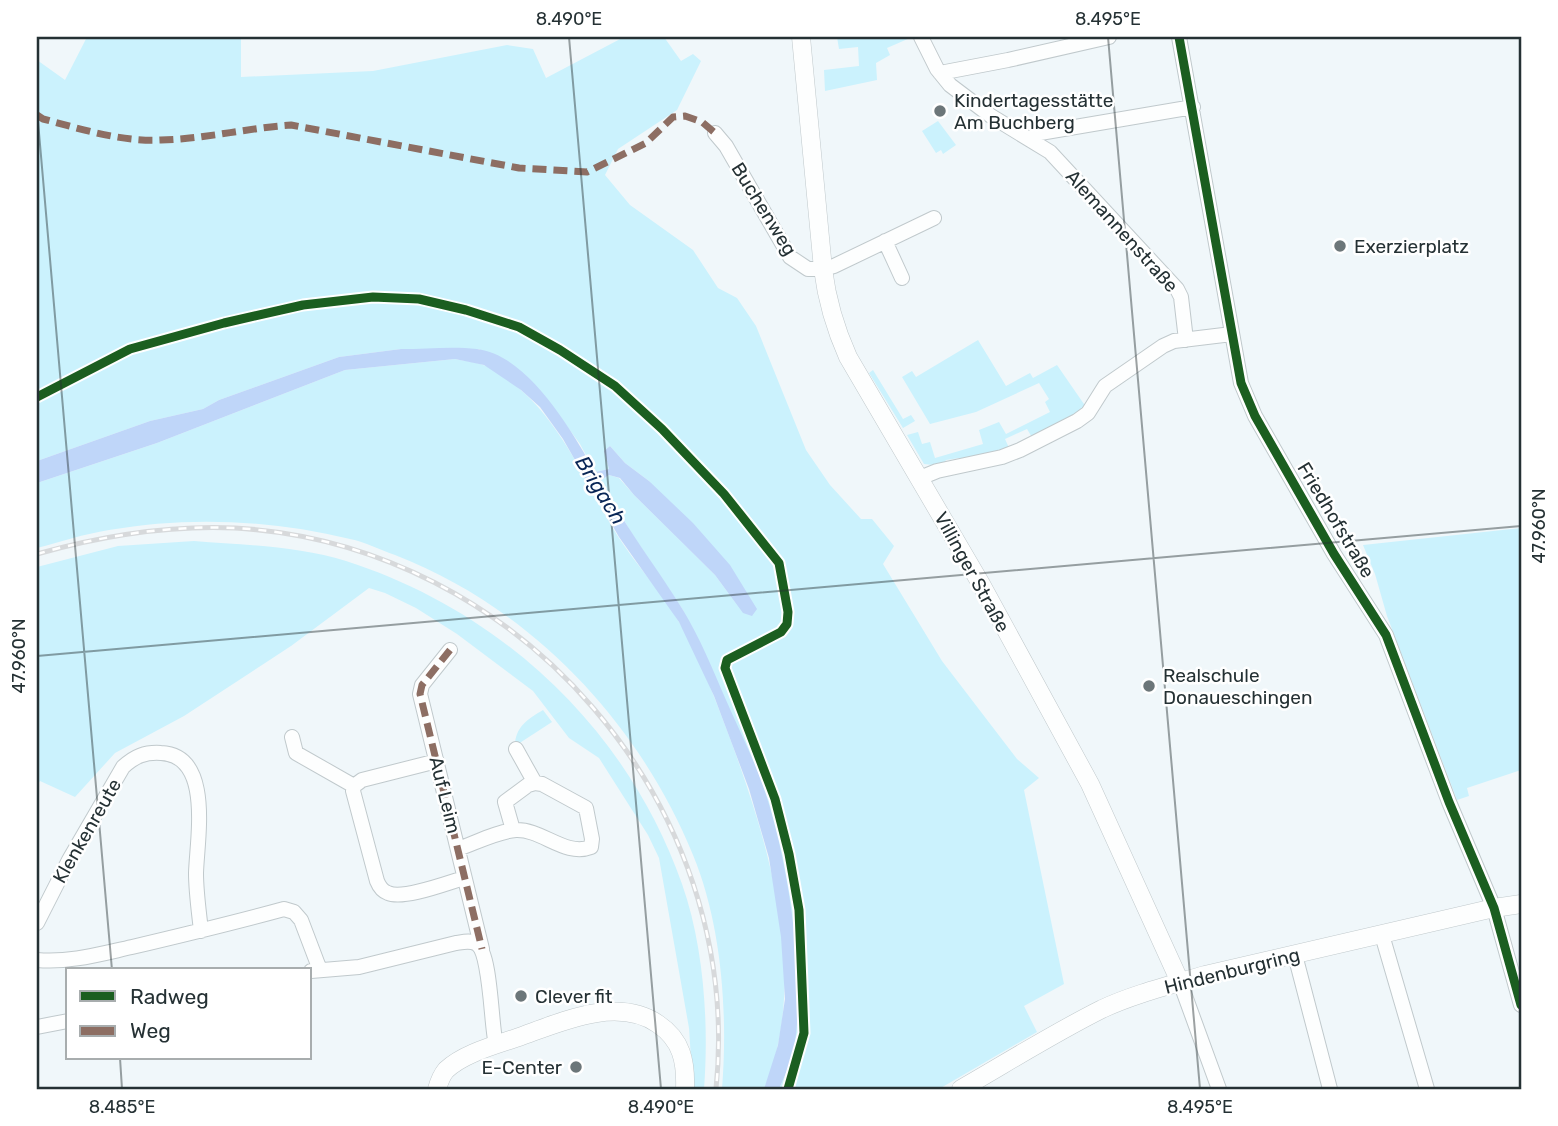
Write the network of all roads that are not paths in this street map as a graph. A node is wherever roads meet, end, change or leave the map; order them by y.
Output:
1 (801, 37) edge
2 (921, 37) edge
3 (1110, 37) edge
4 (1180, 37) edge
5 (940, 73) junction
6 (1193, 107) junction
7 (715, 133) dead end
8 (1029, 139) junction
9 (934, 218) dead end
10 (885, 241) junction
11 (823, 269) junction
12 (902, 278) dead end
13 (1232, 334) junction
14 (1186, 340) junction
15 (920, 478) junction
16 (450, 650) dead end
17 (292, 737) dead end
18 (516, 749) dead end
19 (436, 761) junction
20 (535, 783) junction
21 (354, 786) junction
22 (513, 830) junction
23 (458, 849) junction
24 (464, 878) junction
25 (1521, 905) edge
26 (1494, 908) junction
27 (37, 923) edge
28 (201, 931) junction
29 (1382, 935) junction
30 (482, 949) junction
31 (1295, 955) junction
32 (37, 960) edge
33 (315, 971) edge
34 (1180, 982) junction
35 (1521, 1005) edge
36 (66, 1021) edge
37 (37, 1027) edge
38 (496, 1045) junction
39 (437, 1089) edge
40 (685, 1089) edge
41 (961, 1089) edge
42 (1219, 1089) edge
43 (1330, 1089) edge
44 (1427, 1089) edge

1 - 11 main road, Villinger Straße
2 - 5 street, Alemannenstraße
3 - 5 street
4 - 6 street, Friedhofstraße
5 - 8 street, Alemannenstraße
6 - 8 street
6 - 13 street, Friedhofstraße
7 - 11 street, Buchenweg
8 - 14 street, Alemannenstraße
9 - 10 street
10 - 11 street
10 - 12 street
11 - 15 main road, Villinger Straße
13 - 14 street
13 - 26 street, Friedhofstraße
14 - 15 street
15 - 34 main road, Villinger Straße
16 - 19 street, Auf Leim
17 - 21 street
18 - 20 street
19 - 21 street
19 - 23 street, Auf Leim
20 - 22 street
20 - 22 street
21 - 24 street
22 - 23 street
23 - 24 street, Auf Leim
24 - 30 street, Auf Leim
25 - 26 main road, Hindenburgring
26 - 29 main road, Hindenburgring
26 - 35 street, Friedhofstraße
27 - 28 street, Klenkenreute
28 - 32 street
28 - 33 street
29 - 31 main road, Hindenburgring
29 - 44 street
30 - 33 street
30 - 38 street, Auf Leim
31 - 34 main road, Hindenburgring
31 - 43 street
34 - 41 main road, Hindenburgring
34 - 42 street, Villinger Straße
36 - 37 street
38 - 39 main road
38 - 40 main road

